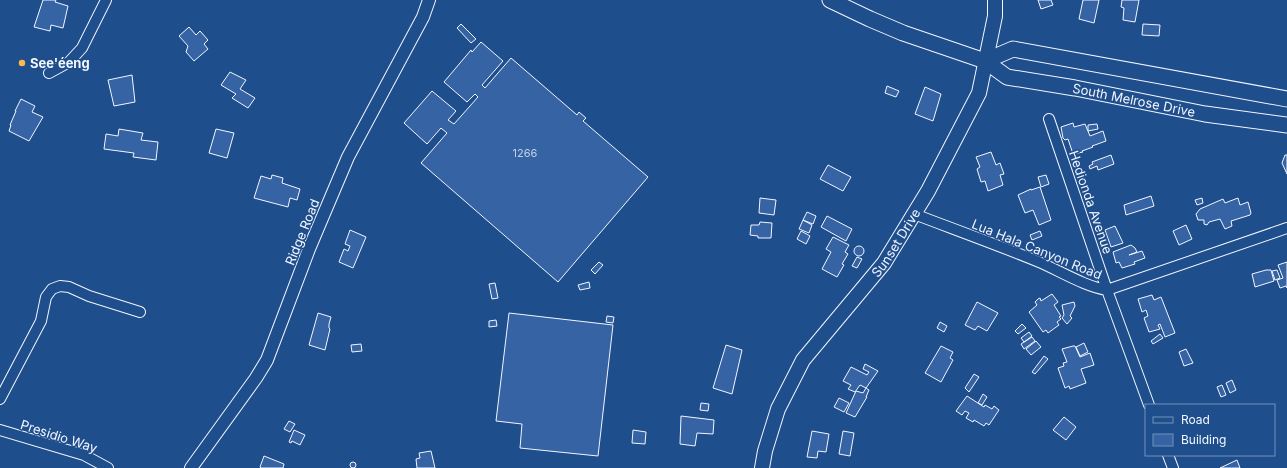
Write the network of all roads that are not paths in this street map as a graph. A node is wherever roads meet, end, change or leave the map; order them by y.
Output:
1 (106, 0) edge
2 (429, 0) edge
3 (830, 0) edge
4 (995, 0) edge
5 (985, 61) junction
6 (49, 73) dead end
7 (1287, 99) edge
8 (1049, 119) dead end
9 (1287, 125) edge
10 (914, 214) junction
11 (1287, 228) edge
12 (1106, 290) junction
13 (140, 312) dead end
14 (0, 399) edge
15 (1149, 404) edge
16 (0, 430) edge
17 (1168, 456) edge
18 (108, 468) edge
19 (191, 468) edge
20 (762, 468) edge
21 (1173, 468) edge

1 - 6 street
2 - 19 street, Ridge Road
3 - 5 main road, South Melrose Drive
4 - 5 main road, Sunset Drive
5 - 7 main road
5 - 9 main road, South Melrose Drive
5 - 10 main road, Sunset Drive
8 - 12 street, Hedionda Avenue
10 - 12 street, Lua Hala Canyon Road
10 - 20 main road, Sunset Drive
11 - 12 street, Lua Hala Canyon Road
12 - 15 street, Hedionda Avenue
13 - 14 street
16 - 18 street, Presidio Way
17 - 21 street

